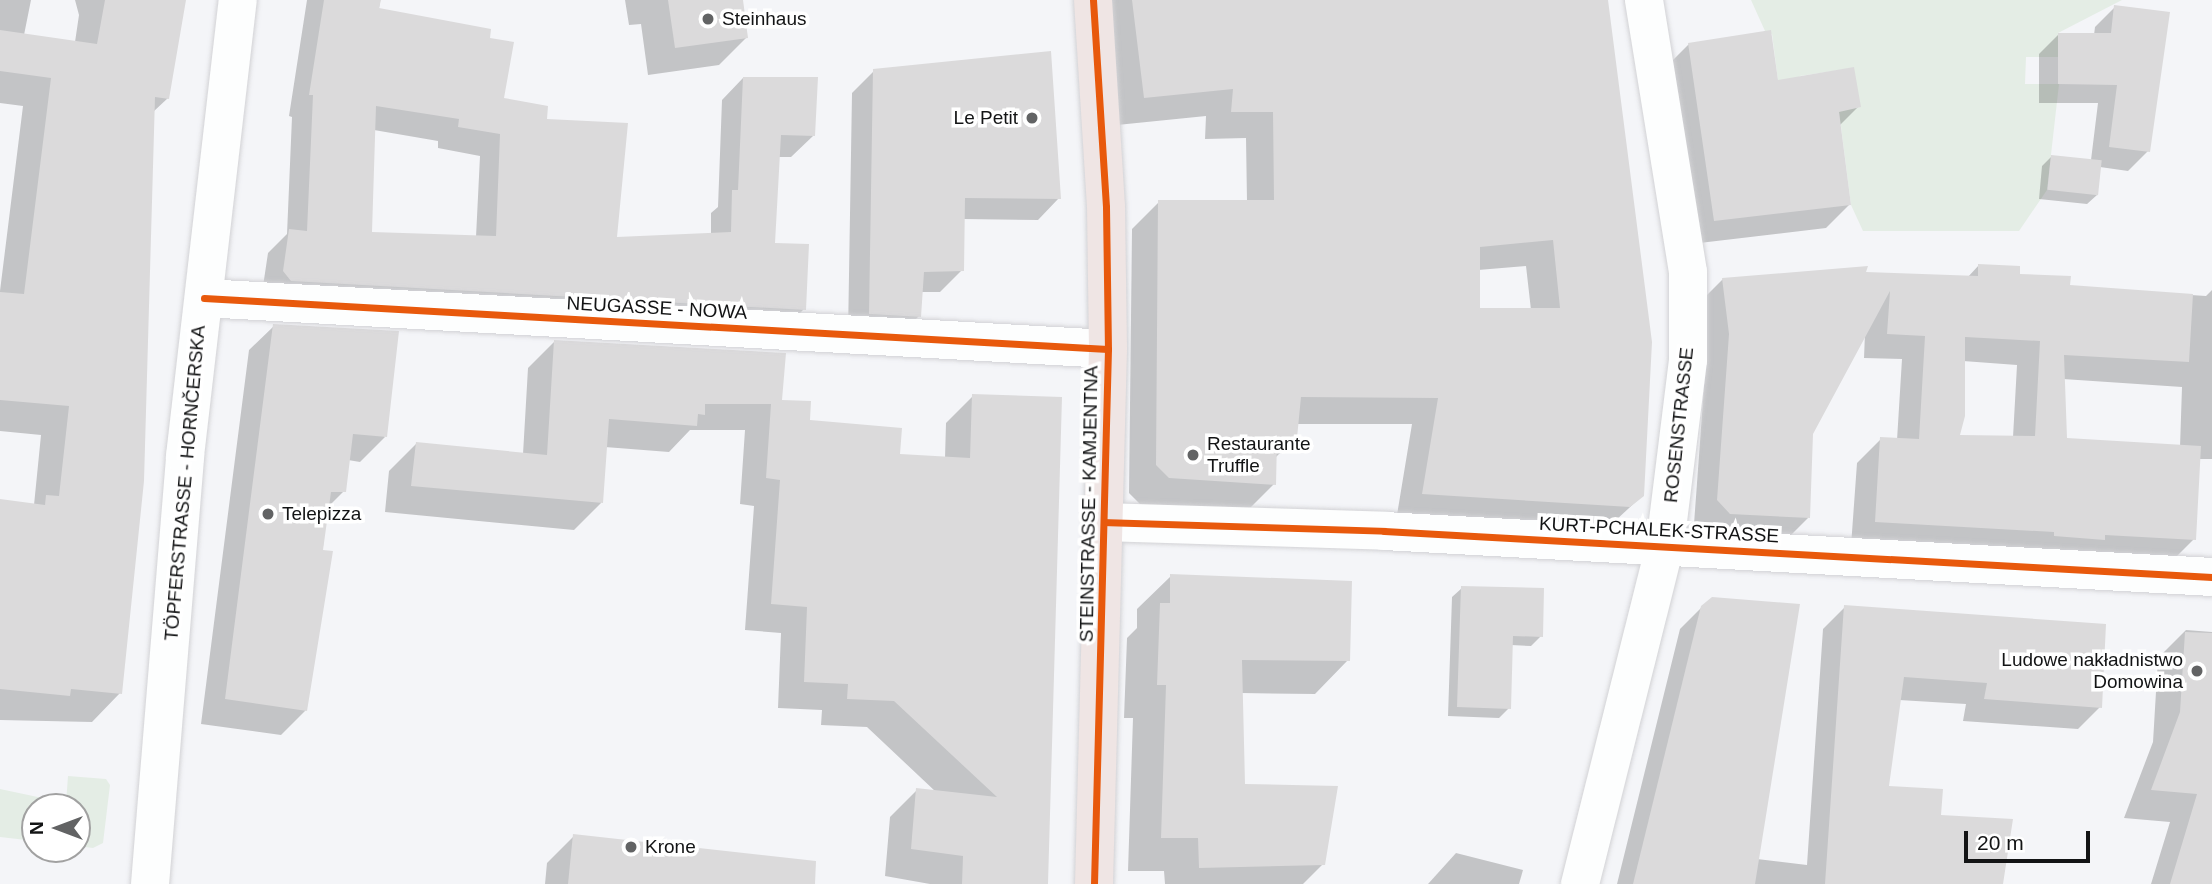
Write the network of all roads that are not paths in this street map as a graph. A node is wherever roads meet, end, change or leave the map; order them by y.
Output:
1 (238, 0) edge
2 (1093, 0) edge
3 (1644, 0) edge
4 (204, 298) junction
5 (1108, 349) junction
6 (1104, 522) junction
7 (1665, 545) junction
8 (2212, 577) edge
9 (150, 884) edge
10 (1094, 884) edge
11 (1580, 884) edge

1 - 4 street, TÖPFERSTRASSE - HORNČERSKA
2 - 5 main road, STEINSTRASSE - KAMJENTNA
3 - 7 street, ROSENSTRASSE
4 - 5 street, NEUGASSE - NOWA
4 - 9 street, TÖPFERSTRASSE - HORNČERSKA
5 - 6 main road, STEINSTRASSE - KAMJENTNA
6 - 7 street, KURT-PCHALEK-STRASSE
6 - 10 main road, STEINSTRASSE - KAMJENTNA
7 - 8 street, KURT-PCHALEK-STRASSE
7 - 11 street, ROSENSTRASSE

